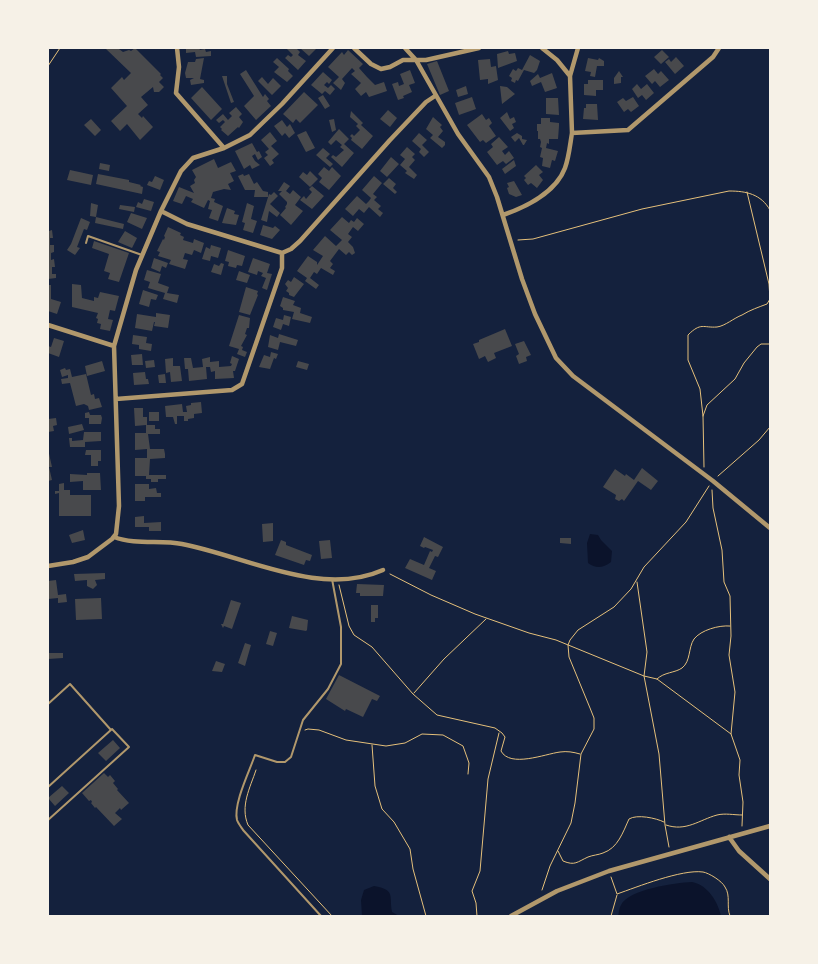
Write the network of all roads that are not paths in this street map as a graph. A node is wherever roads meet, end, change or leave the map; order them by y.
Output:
1 (177, 48) edge
2 (333, 48) edge
3 (354, 48) edge
4 (405, 48) edge
5 (479, 48) edge
6 (542, 48) edge
7 (578, 48) edge
8 (718, 48) edge
9 (416, 60) junction
10 (570, 76) junction
11 (435, 96) junction
12 (572, 133) junction
13 (224, 148) junction
14 (161, 211) junction
15 (503, 214) junction
16 (86, 243) dead end
17 (282, 253) junction
18 (142, 255) junction
19 (48, 324) edge
20 (114, 346) junction
21 (116, 399) junction
22 (770, 528) edge
23 (114, 537) junction
24 (48, 566) edge
25 (385, 570) road end
26 (334, 579) junction
27 (48, 704) edge
28 (111, 730) junction
29 (48, 787) edge
30 (48, 820) edge
31 (770, 826) edge
32 (730, 837) junction
33 (770, 879) edge
34 (321, 916) edge
35 (511, 916) edge

1 - 13 street
2 - 13 street
3 - 9 street
4 - 9 street
5 - 9 street
6 - 10 street
7 - 10 street
8 - 12 street
9 - 11 street
10 - 12 street
11 - 15 street
11 - 17 street
12 - 15 street
13 - 14 street
14 - 17 street
14 - 18 street
15 - 22 street
16 - 18 lane
17 - 21 street
18 - 20 street
19 - 20 street
20 - 21 street
21 - 23 street
23 - 24 street
23 - 26 street
25 - 26 street
26 - 34 lane
27 - 28 lane
28 - 29 lane
28 - 30 lane
31 - 32 street
32 - 33 street
32 - 35 street

